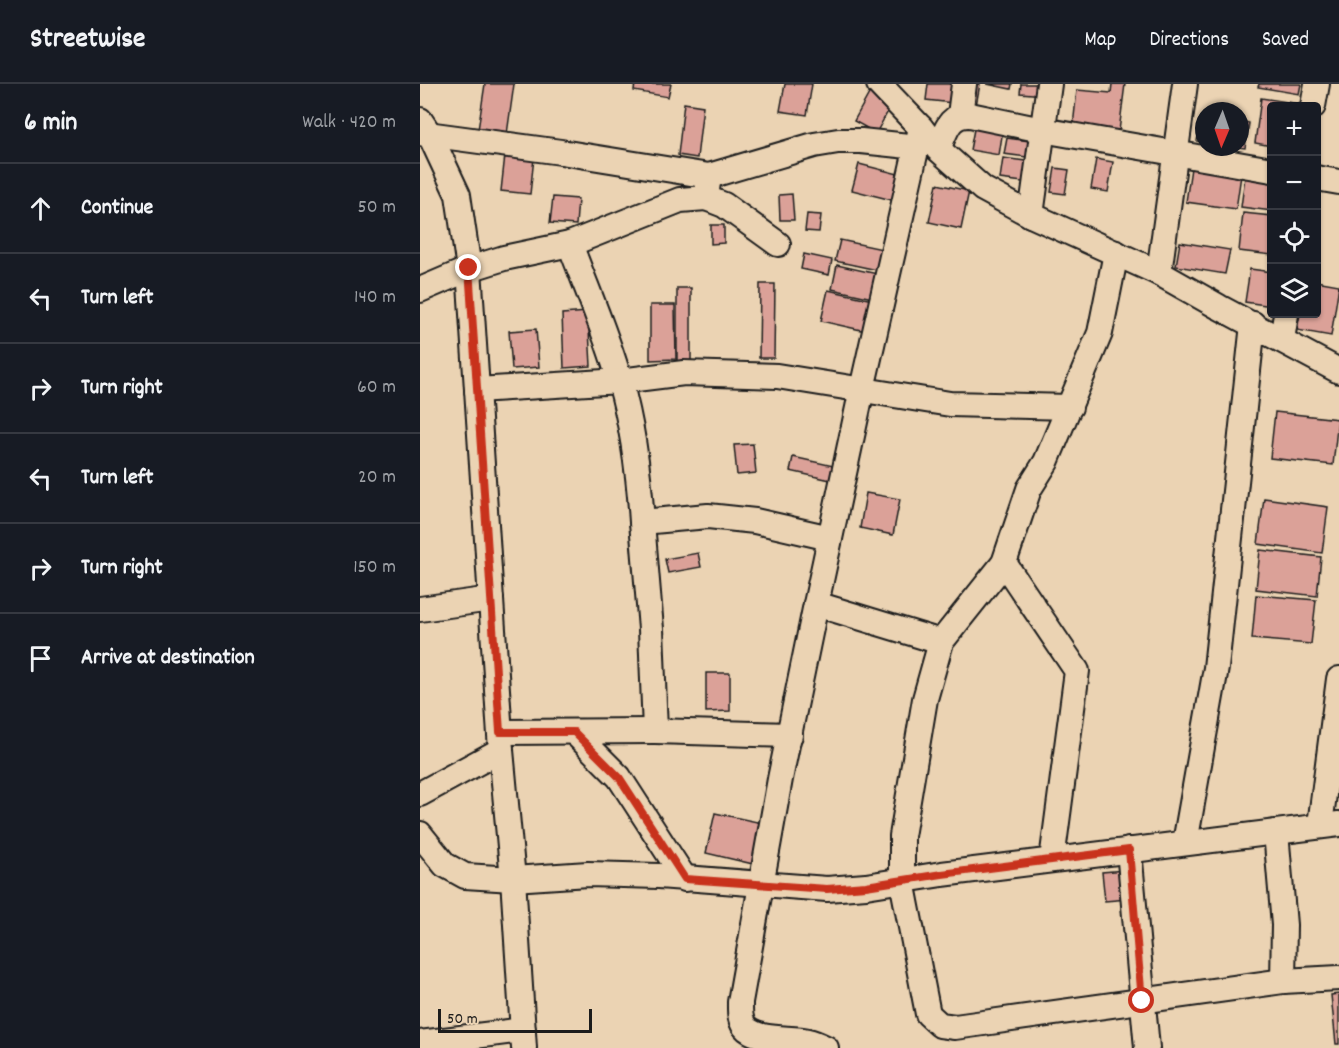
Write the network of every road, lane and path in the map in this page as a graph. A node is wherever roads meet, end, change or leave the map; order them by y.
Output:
1 (879, 84) edge
2 (964, 84) edge
3 (1049, 84) edge
4 (1185, 84) edge
5 (1317, 84) edge
6 (1314, 102) edge
7 (960, 115) junction
8 (424, 129) edge
9 (1042, 130) junction
10 (926, 141) junction
11 (1176, 152) junction
12 (1267, 169) edge
13 (1321, 179) edge
14 (1339, 182) edge
15 (707, 187) junction
16 (1031, 216) junction
17 (570, 244) junction
18 (778, 244) dead end
19 (1116, 253) junction
20 (469, 268) junction
21 (1159, 273) junction
22 (424, 286) edge
23 (1285, 318) edge
24 (1253, 324) junction
25 (1282, 340) junction
26 (1339, 371) edge
27 (620, 381) junction
28 (862, 389) junction
29 (477, 390) junction
30 (1070, 407) junction
31 (642, 522) junction
32 (830, 538) junction
33 (1004, 563) junction
34 (491, 599) junction
35 (816, 604) junction
36 (420, 609) edge
37 (941, 642) junction
38 (1339, 679) edge
39 (655, 731) junction
40 (574, 732) junction
41 (790, 735) junction
42 (501, 741) junction
43 (420, 794) edge
44 (1330, 825) edge
45 (1276, 832) junction
46 (420, 834) edge
47 (1185, 843) junction
48 (1129, 850) junction
49 (1052, 860) junction
50 (513, 879) junction
51 (685, 879) junction
52 (902, 881) junction
53 (763, 883) junction
54 (1339, 978) edge
55 (1283, 981) junction
56 (1142, 1001) junction
57 (523, 1039) edge
58 (420, 1043) edge
59 (826, 1048) edge
60 (1147, 1048) edge

1 - 10 street
2 - 7 street
3 - 9 street
4 - 11 street
5 - 6 street
7 - 9 street
7 - 10 street
8 - 15 street
8 - 20 street
9 - 11 street
9 - 16 street
10 - 15 street
10 - 16 street
10 - 28 street
11 - 12 street
11 - 21 street
13 - 14 street
15 - 17 street
15 - 18 street
16 - 19 street
17 - 20 street
17 - 27 street
19 - 21 street
19 - 30 street
20 - 22 street
20 - 29 street
21 - 24 street
23 - 25 street
24 - 25 street
24 - 47 street
25 - 26 street
27 - 28 street
27 - 29 street
27 - 31 street
28 - 30 street
28 - 32 street
29 - 34 street
30 - 33 street
31 - 32 street
31 - 39 street
32 - 35 street
33 - 37 street
33 - 49 street
34 - 36 street
34 - 42 street
35 - 37 street
35 - 41 street
37 - 52 street
38 - 44 street
39 - 40 street
39 - 41 street
40 - 42 street
40 - 51 street
41 - 53 street
42 - 43 street
42 - 50 street
44 - 45 street
45 - 47 street
45 - 55 street
46 - 50 street
47 - 48 street
48 - 49 street
48 - 56 street
49 - 52 street
50 - 51 street
50 - 57 street
51 - 53 street
52 - 53 street
52 - 56 street
53 - 59 street
54 - 55 street
55 - 56 street
56 - 60 street
57 - 58 street

